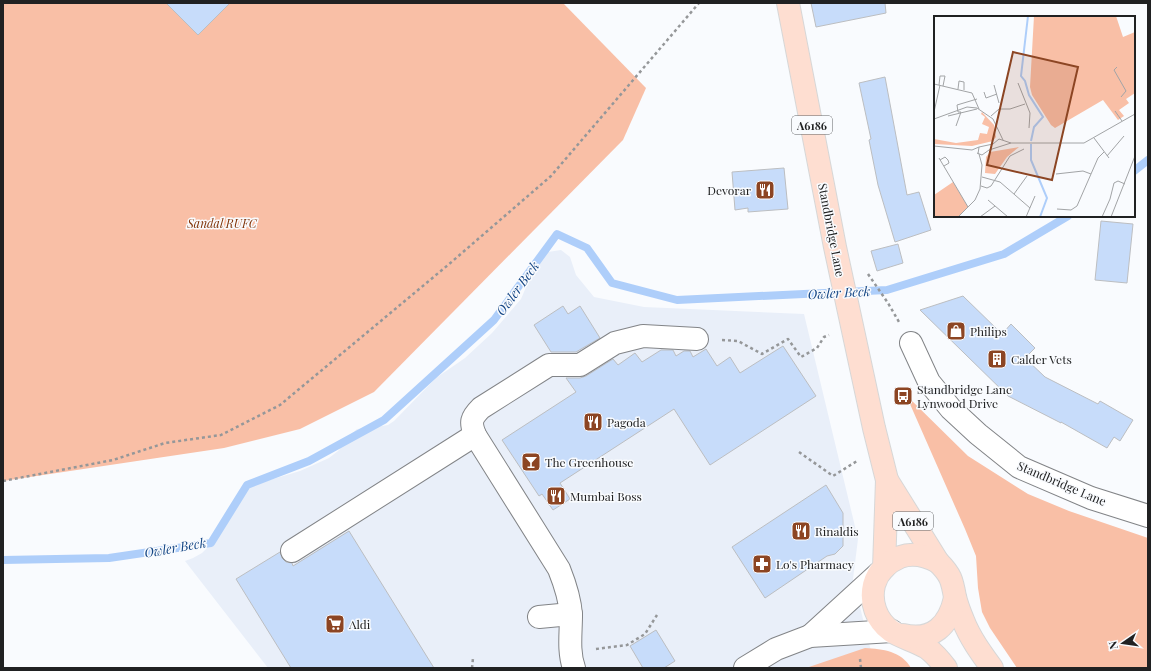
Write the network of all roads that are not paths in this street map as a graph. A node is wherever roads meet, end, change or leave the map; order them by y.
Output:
1 (788, 3) edge
2 (697, 339) road end
3 (911, 343) dead end
4 (475, 435) junction
5 (887, 480) junction
6 (1148, 516) edge
7 (292, 551) dead end
8 (938, 562) junction
9 (882, 570) junction
10 (955, 598) junction
11 (571, 614) junction
12 (539, 616) dead end
13 (895, 633) junction
14 (810, 636) junction
15 (573, 660) edge
16 (744, 668) edge
17 (946, 668) edge
18 (992, 668) edge

1 - 5 main road, Standbridge Lane / A6186
2 - 4 street
3 - 6 street, Standbridge Lane
4 - 7 street
4 - 11 street
5 - 8 main road, Standbridge Lane / A6186
5 - 9 main road, Standbridge Lane / A6186
8 - 9 main road, Standbridge Lane
8 - 10 main road, Standbridge Lane
9 - 13 main road, Standbridge Lane
9 - 14 street
10 - 13 main road, Standbridge Lane
10 - 18 main road, Standbridge Lane
11 - 12 street
11 - 15 street
13 - 14 street
13 - 17 main road, Standbridge Lane
14 - 16 street

